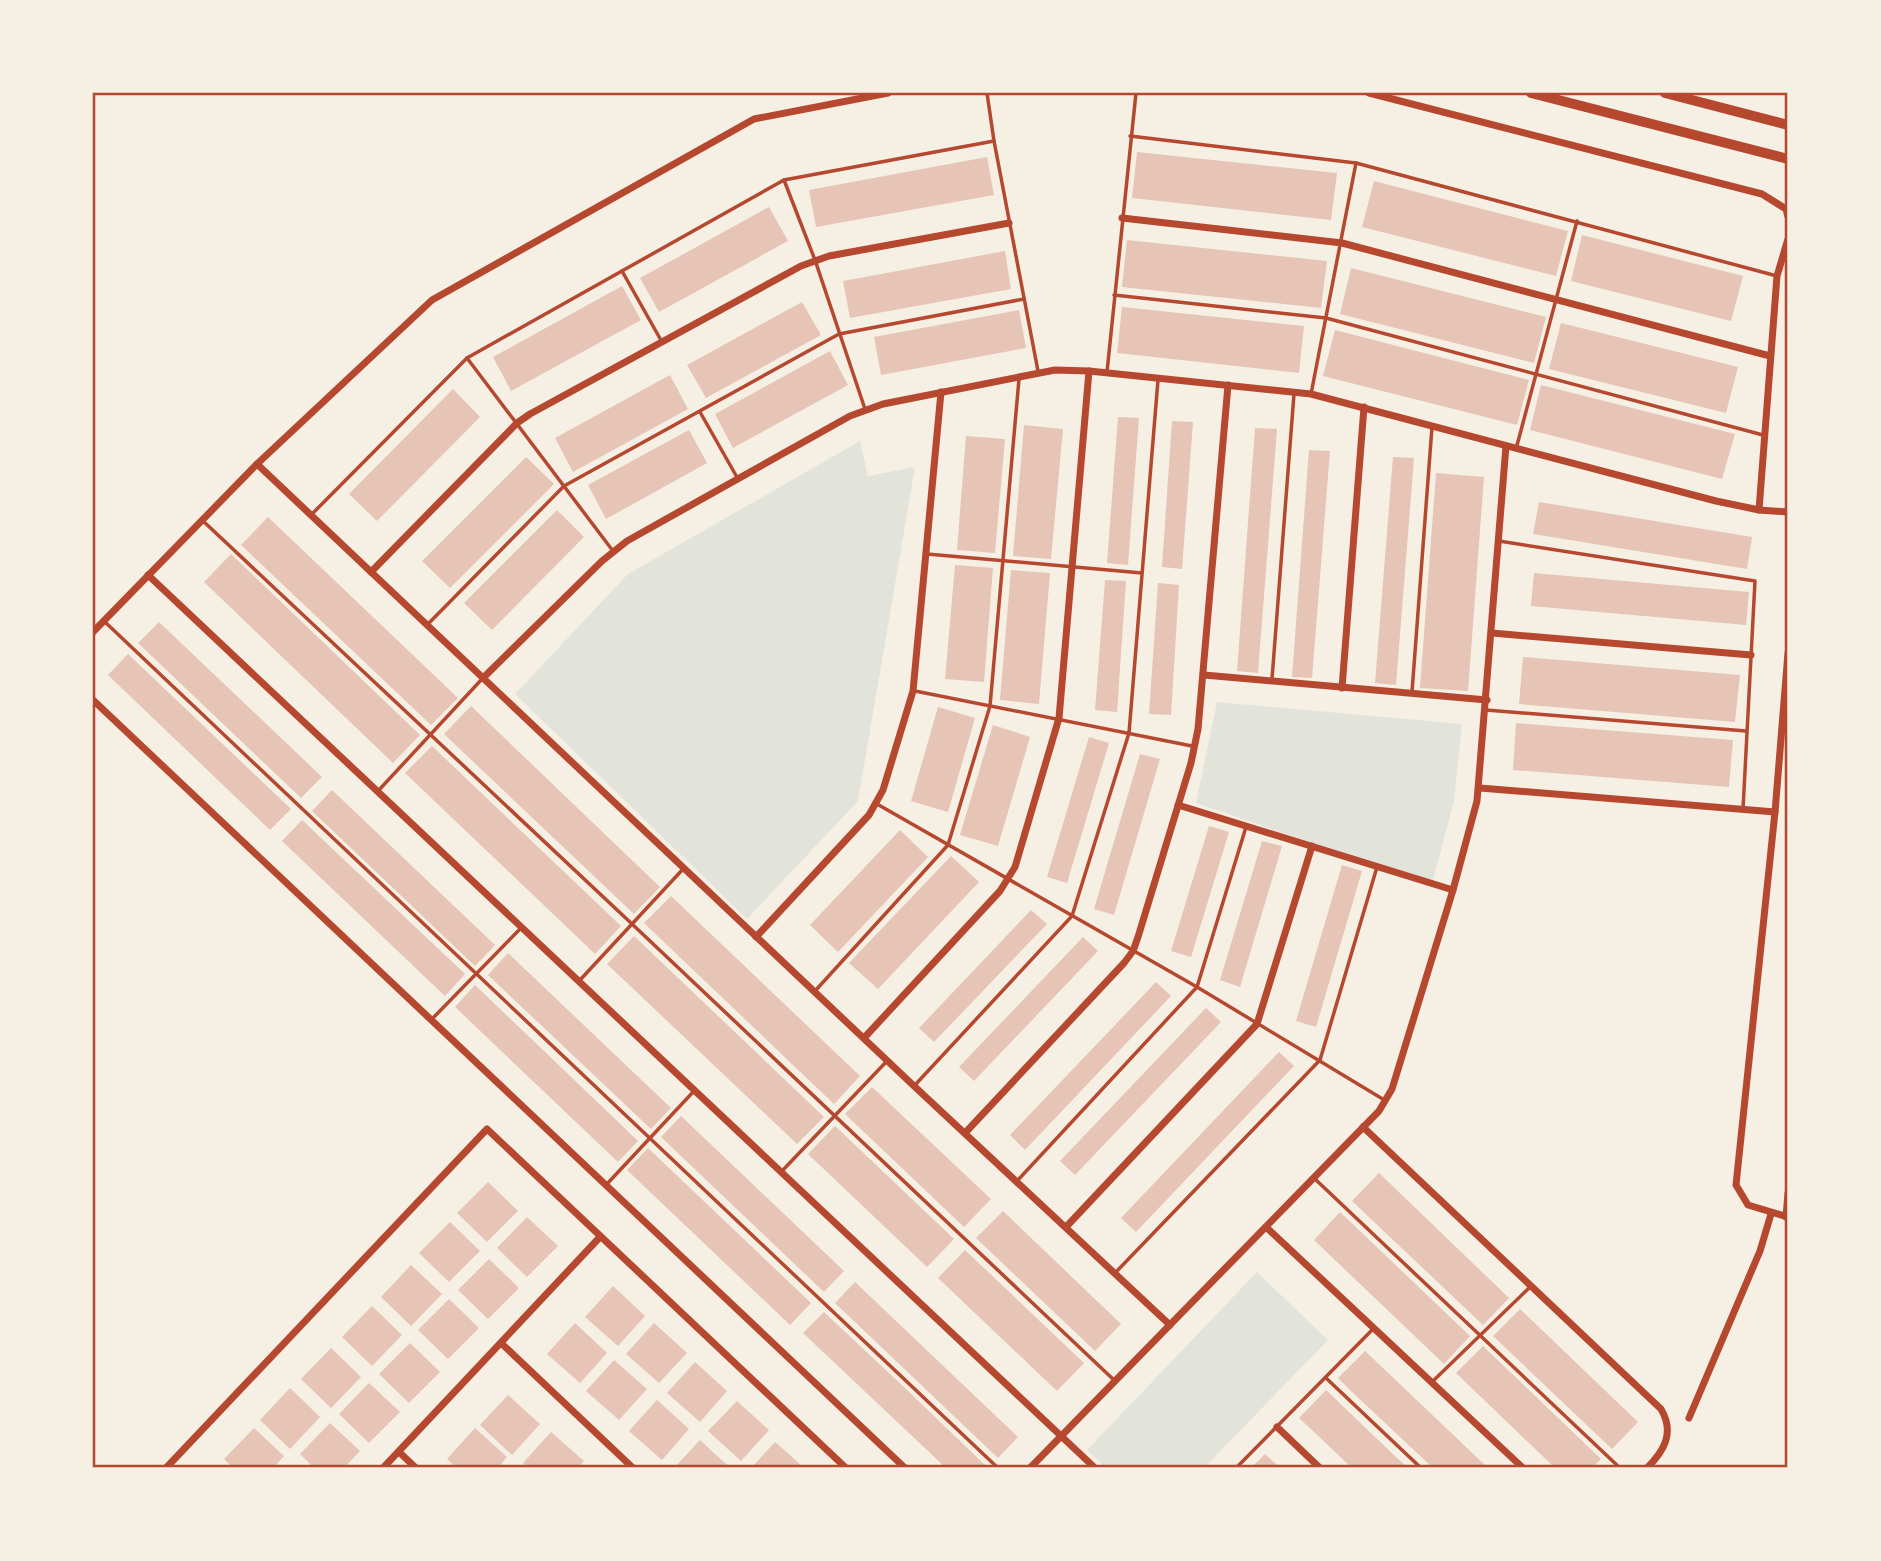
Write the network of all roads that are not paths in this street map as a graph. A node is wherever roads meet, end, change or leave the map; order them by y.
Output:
1 (888, 93) edge
2 (988, 93) edge
3 (1136, 93) edge
4 (1369, 93) edge
5 (1531, 93) edge
6 (1665, 93) edge
7 (1788, 125) edge
8 (1130, 136) junction
9 (994, 141) junction
10 (1788, 159) edge
11 (1356, 163) junction
12 (784, 180) junction
13 (1788, 217) edge
14 (1122, 218) junction
15 (1577, 221) junction
16 (1009, 223) junction
17 (1788, 239) edge
18 (1342, 243) junction
19 (815, 260) junction
20 (622, 271) junction
21 (1777, 276) junction
22 (1114, 295) junction
23 (1024, 299) junction
24 (1558, 299) junction
25 (1325, 318) junction
26 (839, 334) junction
27 (662, 342) junction
28 (1770, 356) junction
29 (467, 358) junction
30 (1089, 371) junction
31 (1038, 373) junction
32 (1107, 373) junction
33 (1536, 374) junction
34 (1020, 377) junction
35 (1158, 377) junction
36 (1228, 385) junction
37 (1295, 391) junction
38 (940, 392) junction
39 (1311, 394) junction
40 (1364, 407) junction
41 (865, 409) junction
42 (700, 412) junction
43 (517, 423) junction
44 (1432, 425) junction
45 (1763, 435) junction
46 (1506, 446) junction
47 (1516, 449) junction
48 (257, 464) junction
49 (738, 479) junction
50 (564, 486) junction
51 (1759, 510) junction
52 (1788, 512) edge
53 (311, 515) junction
54 (202, 520) junction
55 (1499, 541) junction
56 (613, 551) junction
57 (927, 554) junction
58 (1004, 561) junction
59 (1073, 567) junction
60 (371, 572) junction
61 (1142, 573) junction
62 (148, 575) junction
63 (103, 621) junction
64 (427, 625) junction
65 (93, 632) edge
66 (1492, 633) junction
67 (1788, 653) edge
68 (1751, 655) junction
69 (1203, 676) junction
70 (483, 678) junction
71 (1272, 682) junction
72 (1342, 688) junction
73 (913, 691) junction
74 (1412, 694) junction
75 (93, 700) edge
76 (1487, 700) junction
77 (990, 706) junction
78 (1486, 710) junction
79 (1785, 713) edge
80 (1059, 718) junction
81 (1746, 731) junction
82 (431, 733) junction
83 (1129, 733) junction
84 (1195, 747) junction
85 (1480, 788) junction
86 (378, 790) junction
87 (877, 804) junction
88 (1178, 805) junction
89 (1742, 809) junction
90 (1775, 812) junction
91 (1246, 826) junction
92 (948, 845) junction
93 (1312, 846) junction
94 (1377, 865) junction
95 (684, 868) junction
96 (1008, 880) junction
97 (1453, 890) junction
98 (1072, 916) junction
99 (632, 925) junction
100 (521, 928) junction
101 (757, 937) junction
102 (1133, 951) junction
103 (476, 974) junction
104 (578, 982) junction
105 (1197, 987) junction
106 (814, 992) junction
107 (432, 1020) junction
108 (1257, 1024) junction
109 (864, 1038) junction
110 (1320, 1060) junction
111 (887, 1061) junction
112 (914, 1086) junction
113 (694, 1090) junction
114 (1386, 1101) junction
115 (835, 1116) junction
116 (1363, 1127) junction
117 (965, 1133) junction
118 (649, 1138) junction
119 (781, 1172) junction
120 (1313, 1177) junction
121 (1017, 1181) junction
122 (606, 1185) junction
123 (1788, 1193) edge
124 (1771, 1214) junction
125 (1787, 1217) edge
126 (1066, 1227) junction
127 (1266, 1227) junction
128 (600, 1237) junction
129 (1114, 1274) junction
130 (1530, 1287) junction
131 (1170, 1325) junction
132 (1374, 1328) junction
133 (1480, 1335) junction
134 (501, 1343) junction
135 (1325, 1378) junction
136 (1115, 1381) junction
137 (1430, 1383) junction
138 (1689, 1418) dead end
139 (1277, 1427) junction
140 (1061, 1436) junction
141 (399, 1452) junction
142 (166, 1468) edge
143 (383, 1468) edge
144 (416, 1468) edge
145 (634, 1468) edge
146 (846, 1468) edge
147 (905, 1468) edge
148 (998, 1468) edge
149 (1030, 1468) edge
150 (1096, 1468) edge
151 (1236, 1468) edge
152 (1320, 1468) edge
153 (1421, 1468) edge
154 (1523, 1468) edge
155 (1620, 1468) edge
156 (1647, 1468) edge

1 - 48 street
2 - 9 lane
3 - 8 lane
4 - 13 street
5 - 10 main road
6 - 7 main road
8 - 11 lane
8 - 14 lane
9 - 12 lane
9 - 16 lane
11 - 15 lane
11 - 18 lane
12 - 19 lane
12 - 20 lane
14 - 18 street
14 - 22 lane
15 - 21 lane
15 - 24 lane
16 - 19 street
16 - 23 lane
17 - 21 street
18 - 24 street
18 - 25 lane
19 - 26 lane
19 - 27 street
20 - 27 lane
20 - 29 lane
21 - 28 street
22 - 25 lane
22 - 32 lane
23 - 26 lane
23 - 31 lane
24 - 28 street
24 - 33 lane
25 - 33 lane
25 - 39 lane
26 - 41 lane
26 - 42 lane
27 - 43 street
28 - 45 street
29 - 43 lane
29 - 53 lane
30 - 31 street
30 - 32 street
30 - 59 street
31 - 34 street
32 - 35 street
33 - 45 lane
33 - 47 lane
34 - 38 street
34 - 58 lane
35 - 36 street
35 - 61 lane
36 - 37 street
36 - 69 street
37 - 39 street
37 - 71 lane
38 - 41 street
38 - 57 street
39 - 40 street
40 - 44 street
40 - 72 street
41 - 49 street
42 - 49 lane
42 - 50 lane
43 - 50 lane
43 - 60 street
44 - 46 street
44 - 74 lane
45 - 51 street
46 - 47 street
46 - 55 street
47 - 51 street
48 - 53 street
48 - 54 street
49 - 56 street
50 - 56 lane
50 - 64 lane
51 - 52 street
53 - 60 street
54 - 62 street
54 - 82 lane
55 - 66 street
55 - 68 lane
56 - 70 street
57 - 58 lane
57 - 73 street
58 - 59 lane
58 - 77 lane
59 - 61 lane
59 - 80 street
60 - 64 street
61 - 83 lane
62 - 63 street
62 - 86 street
63 - 65 street
63 - 103 lane
64 - 70 street
66 - 68 street
66 - 76 street
67 - 79 street
68 - 81 lane
69 - 71 street
69 - 84 street
70 - 82 lane
70 - 95 street
71 - 72 street
72 - 74 street
73 - 77 lane
73 - 87 street
74 - 76 street
75 - 107 street
76 - 78 street
77 - 80 lane
77 - 92 lane
78 - 81 lane
78 - 85 street
79 - 90 street
80 - 83 lane
80 - 96 street
81 - 89 lane
82 - 86 lane
82 - 99 lane
83 - 84 lane
83 - 98 lane
84 - 88 street
85 - 89 street
85 - 97 street
86 - 100 street
87 - 92 lane
87 - 101 street
88 - 91 street
88 - 102 street
89 - 90 street
90 - 124 street
91 - 93 street
91 - 105 lane
92 - 96 lane
92 - 106 lane
93 - 94 street
93 - 108 street
94 - 97 street
94 - 110 lane
95 - 99 lane
95 - 101 street
96 - 98 lane
96 - 109 street
97 - 114 street
98 - 102 lane
98 - 112 lane
99 - 104 lane
99 - 115 lane
100 - 103 lane
100 - 104 street
101 - 106 street
102 - 105 lane
102 - 117 street
103 - 107 lane
103 - 118 lane
104 - 113 street
105 - 108 lane
105 - 121 lane
106 - 109 street
107 - 122 street
108 - 110 lane
108 - 126 street
109 - 111 street
110 - 114 lane
110 - 129 lane
111 - 112 street
111 - 115 lane
112 - 117 street
113 - 118 lane
113 - 119 street
114 - 116 street
115 - 119 lane
115 - 136 lane
116 - 120 street
116 - 130 street
117 - 121 street
118 - 122 lane
118 - 148 lane
119 - 140 street
120 - 127 street
120 - 133 lane
121 - 126 street
122 - 147 street
123 - 125 street
124 - 125 street
124 - 138 street
126 - 129 street
127 - 131 street
127 - 132 street
128 - 134 street
128 - 142 street
128 - 146 street
129 - 131 street
130 - 133 lane
130 - 156 street
131 - 136 street
132 - 135 lane
132 - 137 street
133 - 137 lane
133 - 155 lane
134 - 141 street
134 - 145 street
135 - 139 lane
135 - 153 lane
136 - 140 street
137 - 154 street
139 - 151 lane
139 - 152 street
140 - 149 street
140 - 150 street
141 - 143 street
141 - 144 street

